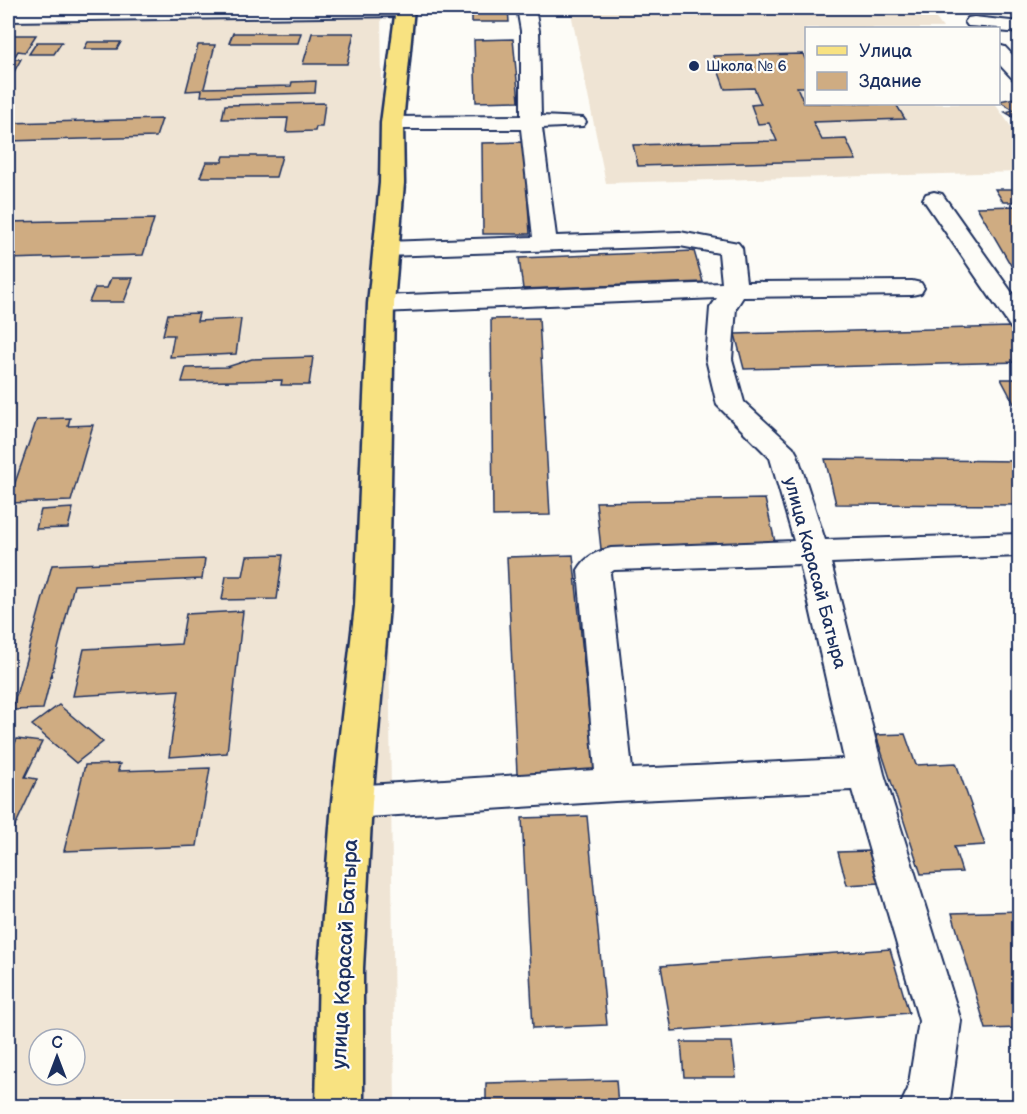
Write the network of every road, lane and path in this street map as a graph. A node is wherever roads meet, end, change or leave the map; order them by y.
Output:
1 (526, 8) edge
2 (961, 8) edge
3 (404, 9) edge
4 (8, 16) edge
5 (977, 26) edge
6 (998, 27) edge
7 (1000, 27) edge
8 (1020, 28) edge
9 (1000, 52) edge
10 (1020, 75) edge
11 (576, 122) dead end
12 (392, 123) junction
13 (531, 123) junction
14 (934, 199) dead end
15 (545, 243) junction
16 (385, 249) junction
17 (912, 288) dead end
18 (735, 290) junction
19 (381, 304) junction
20 (1020, 323) edge
21 (1020, 544) edge
22 (813, 552) junction
23 (866, 774) junction
24 (615, 785) junction
25 (352, 802) junction
26 (339, 1107) edge
27 (923, 1107) edge

1 - 13 street
2 - 5 street
3 - 4 street
3 - 12 main road, улица Карасай Батыра
5 - 6 street
7 - 8 street
9 - 10 street
11 - 13 street
12 - 13 street
12 - 16 main road, улица Карасай Батыра
13 - 15 street
14 - 20 street
15 - 16 street
15 - 18 street
16 - 19 main road, улица Карасай Батыра
17 - 18 street
18 - 19 street
18 - 22 street, улица Карасай Батыра
19 - 25 main road, улица Карасай Батыра
21 - 22 street
22 - 23 street, улица Карасай Батыра
22 - 24 street
23 - 24 street
23 - 27 street, улица Карасай Батыра
24 - 25 street
25 - 26 main road, улица Карасай Батыра

